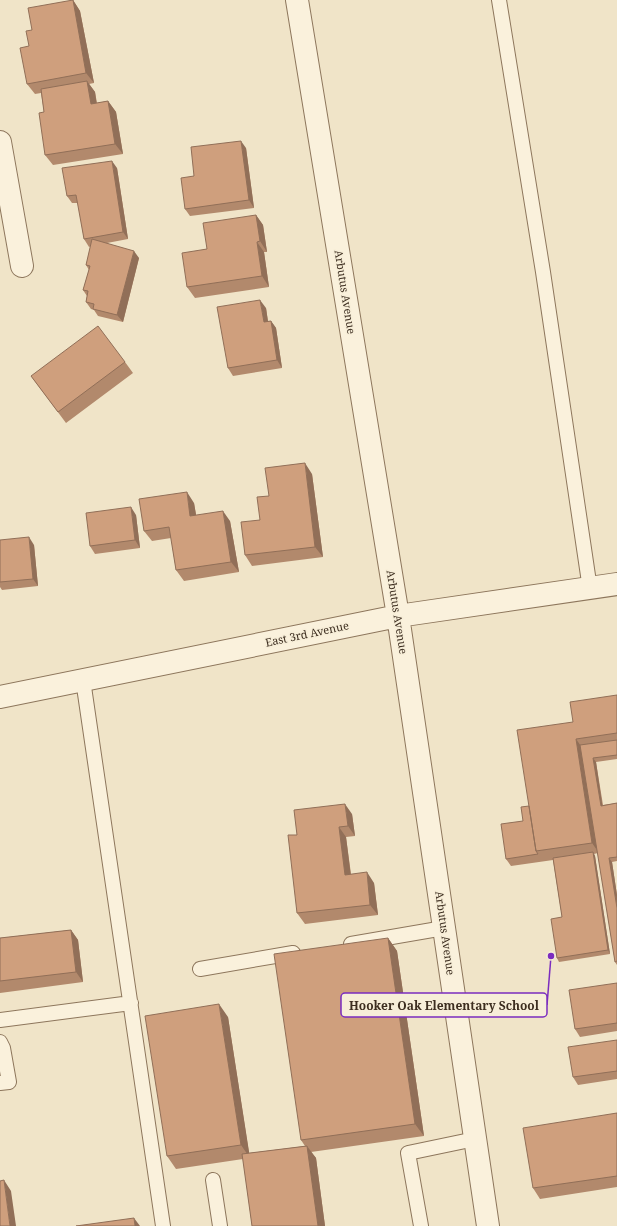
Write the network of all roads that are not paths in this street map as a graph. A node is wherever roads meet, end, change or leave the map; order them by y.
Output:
1 (297, 0) edge
2 (499, 0) edge
3 (0, 142) edge
4 (22, 266) dead end
5 (617, 584) edge
6 (590, 589) junction
7 (398, 616) junction
8 (83, 680) junction
9 (0, 697) edge
10 (444, 928) junction
11 (342, 945) edge
12 (302, 952) edge
13 (200, 969) dead end
14 (131, 1003) junction
15 (0, 1020) edge
16 (1, 1046) edge
17 (3, 1065) edge
18 (4, 1083) edge
19 (475, 1138) junction
20 (213, 1180) dead end
21 (164, 1226) edge
22 (220, 1226) edge
23 (421, 1226) edge
24 (488, 1226) edge

1 - 7 street, Arbutus Avenue
2 - 6 lane
3 - 4 street
5 - 6 street, East 3rd Avenue
6 - 7 street, East 3rd Avenue
7 - 8 street, East 3rd Avenue
7 - 10 street, Arbutus Avenue
8 - 9 street, East 3rd Avenue
8 - 14 lane
10 - 11 lane
10 - 19 street, Arbutus Avenue
12 - 13 lane
14 - 15 lane
14 - 21 lane
16 - 17 lane
17 - 18 lane
19 - 23 lane
19 - 24 street, Arbutus Avenue
20 - 22 lane

